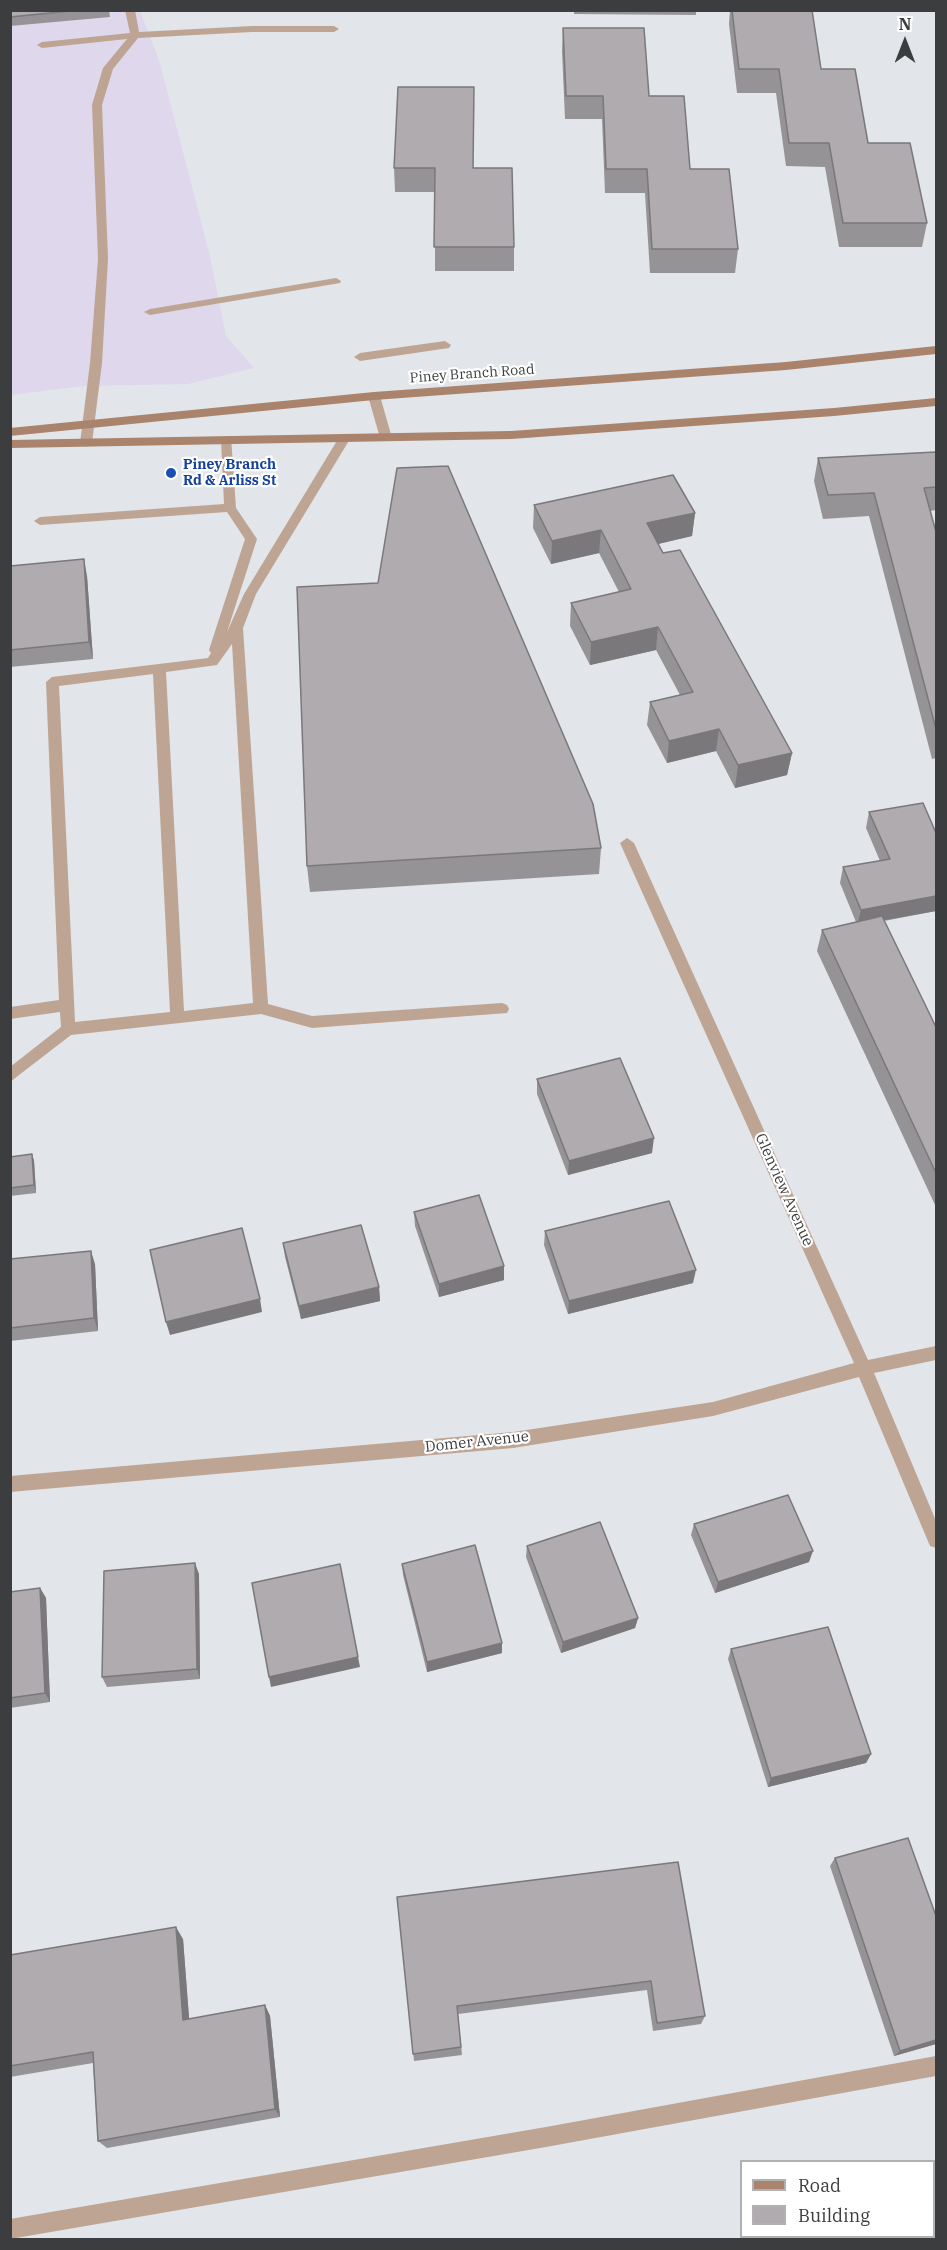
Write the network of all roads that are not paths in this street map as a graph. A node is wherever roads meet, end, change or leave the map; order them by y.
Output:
1 (130, 10) edge
2 (334, 29) dead end
3 (135, 35) junction
4 (42, 45) dead end
5 (336, 281) dead end
6 (150, 312) dead end
7 (445, 345) dead end
8 (936, 350) edge
9 (360, 357) dead end
10 (374, 396) junction
11 (936, 402) edge
12 (89, 424) junction
13 (10, 432) edge
14 (386, 438) junction
15 (344, 439) junction
16 (226, 440) junction
17 (86, 443) junction
18 (10, 444) edge
19 (230, 508) junction
20 (40, 522) dead end
21 (237, 628) junction
22 (212, 662) junction
23 (159, 669) junction
24 (627, 843) dead end
25 (67, 1005) junction
26 (261, 1008) junction
27 (502, 1009) dead end
28 (10, 1013) edge
29 (177, 1017) junction
30 (68, 1029) junction
31 (10, 1076) edge
32 (936, 1353) edge
33 (864, 1368) junction
34 (10, 1484) edge
35 (936, 1540) edge
36 (936, 2066) edge
37 (10, 2229) edge

1 - 3 street
2 - 3 street
3 - 4 street
3 - 12 street
5 - 6 street
7 - 9 street
8 - 10 main road, Piney Branch Road
10 - 12 main road, Piney Branch Road
10 - 14 street
11 - 14 main road
12 - 13 main road, Piney Branch Road
12 - 17 street
14 - 15 main road
15 - 16 main road
15 - 21 street
16 - 17 main road
16 - 19 street
17 - 18 main road
19 - 20 street
19 - 22 street
21 - 22 street
21 - 26 street
22 - 23 street
23 - 25 street
23 - 29 street
24 - 33 street, Glenview Avenue
25 - 28 street
25 - 30 street
26 - 27 street
26 - 29 street
29 - 30 street
30 - 31 street
32 - 33 street, Domer Avenue
33 - 34 street, Domer Avenue
33 - 35 street, Glenview Avenue
36 - 37 street

